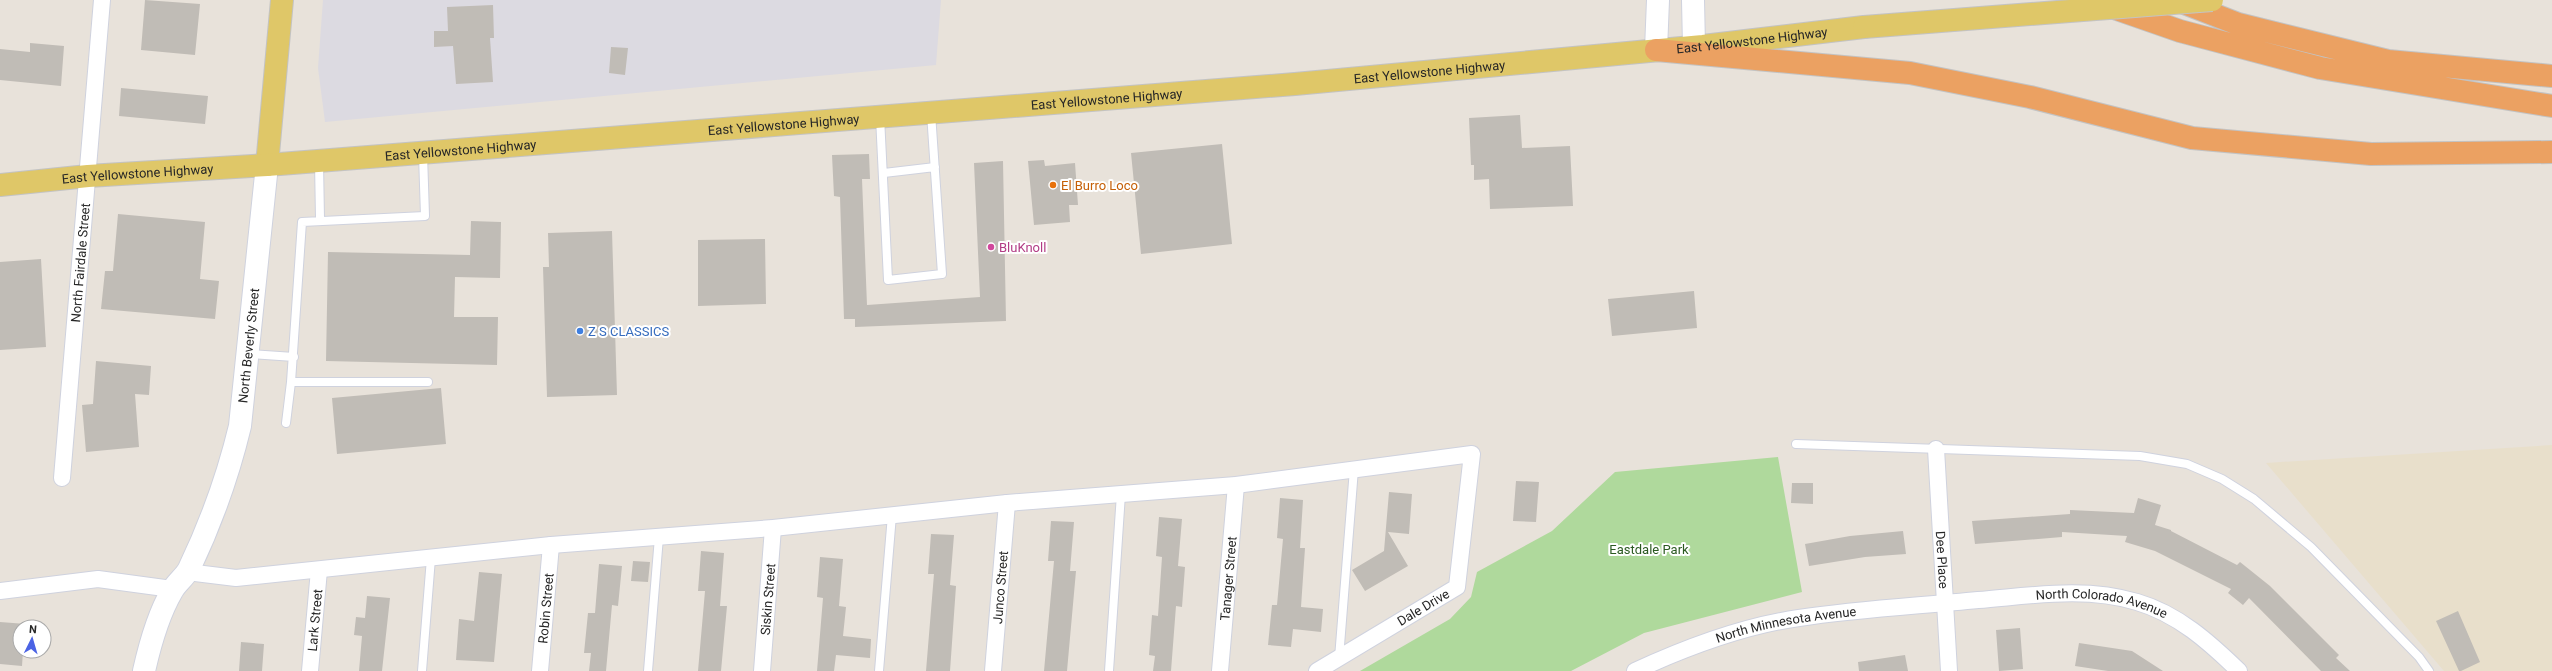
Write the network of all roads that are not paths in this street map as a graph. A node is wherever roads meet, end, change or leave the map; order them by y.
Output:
1 (102, 0) edge
2 (282, 0) edge
3 (1658, 0) edge
4 (1694, 0) edge
5 (2090, 0) edge
6 (2176, 0) edge
7 (2212, 0) edge
8 (1694, 46) junction
9 (1656, 50) junction
10 (2552, 76) edge
11 (2552, 106) edge
12 (931, 112) junction
13 (880, 116) junction
14 (422, 152) junction
15 (2552, 152) edge
16 (319, 160) junction
17 (267, 165) junction
18 (935, 168) junction
19 (884, 173) junction
20 (88, 176) junction
21 (0, 185) edge
22 (320, 219) junction
23 (247, 354) junction
24 (294, 357) junction
25 (291, 382) junction
26 (428, 382) dead end
27 (286, 423) dead end
28 (1796, 444) dead end
29 (1936, 449) junction
30 (1354, 469) junction
31 (62, 478) dead end
32 (1236, 485) junction
33 (1121, 494) junction
34 (1007, 503) junction
35 (892, 516) junction
36 (773, 528) junction
37 (659, 537) junction
38 (551, 545) junction
39 (431, 558) junction
40 (319, 570) junction
41 (187, 572) junction
42 (172, 589) junction
43 (0, 591) edge
44 (1944, 604) junction
45 (1339, 658) junction
46 (144, 671) edge
47 (310, 671) edge
48 (422, 671) edge
49 (540, 671) edge
50 (648, 671) edge
51 (762, 671) edge
52 (879, 671) edge
53 (993, 671) edge
54 (1109, 671) edge
55 (1220, 671) edge
56 (1317, 671) edge
57 (1635, 671) edge
58 (1950, 671) edge
59 (2239, 671) edge
60 (2429, 671) edge

1 - 20 street, North Fairdale Street
2 - 17 main road, North Beverly Street
3 - 9 main road
4 - 8 main road
5 - 11 highway
6 - 10 highway
7 - 8 main road, East Yellowstone Highway, bridge
8 - 9 main road, East Yellowstone Highway
9 - 12 main road, East Yellowstone Highway
9 - 15 highway
12 - 13 main road, East Yellowstone Highway
12 - 18 lane
13 - 14 main road, East Yellowstone Highway
13 - 19 lane
14 - 16 main road, East Yellowstone Highway
14 - 22 lane
16 - 17 main road, East Yellowstone Highway
16 - 22 lane
17 - 20 main road, East Yellowstone Highway
17 - 23 main road, North Beverly Street
18 - 19 lane
18 - 19 lane
20 - 21 main road, East Yellowstone Highway
20 - 31 street, North Fairdale Street
22 - 24 lane
23 - 24 lane
23 - 41 main road, North Beverly Street
24 - 25 lane
25 - 26 lane
25 - 27 lane
28 - 29 lane
29 - 44 street, Dee Place
29 - 60 lane
30 - 32 street
30 - 45 lane
30 - 45 street, Dale Drive
32 - 33 street
32 - 55 street, Tanager Street
33 - 34 street
33 - 54 lane
34 - 35 street
34 - 53 street, Junco Street
35 - 36 street
35 - 52 lane
36 - 37 street
36 - 51 street, Siskin Street
37 - 38 street
37 - 50 lane
38 - 39 street
38 - 49 street, Robin Street
39 - 40 street
39 - 48 lane
40 - 41 street
40 - 47 street, Lark Street
41 - 42 main road, North Beverly Street
42 - 43 street
42 - 46 main road, North Beverly Street
44 - 57 street, North Minnesota Avenue
44 - 58 street, Dee Place
44 - 59 street, North Colorado Avenue
45 - 56 street, Dale Drive

